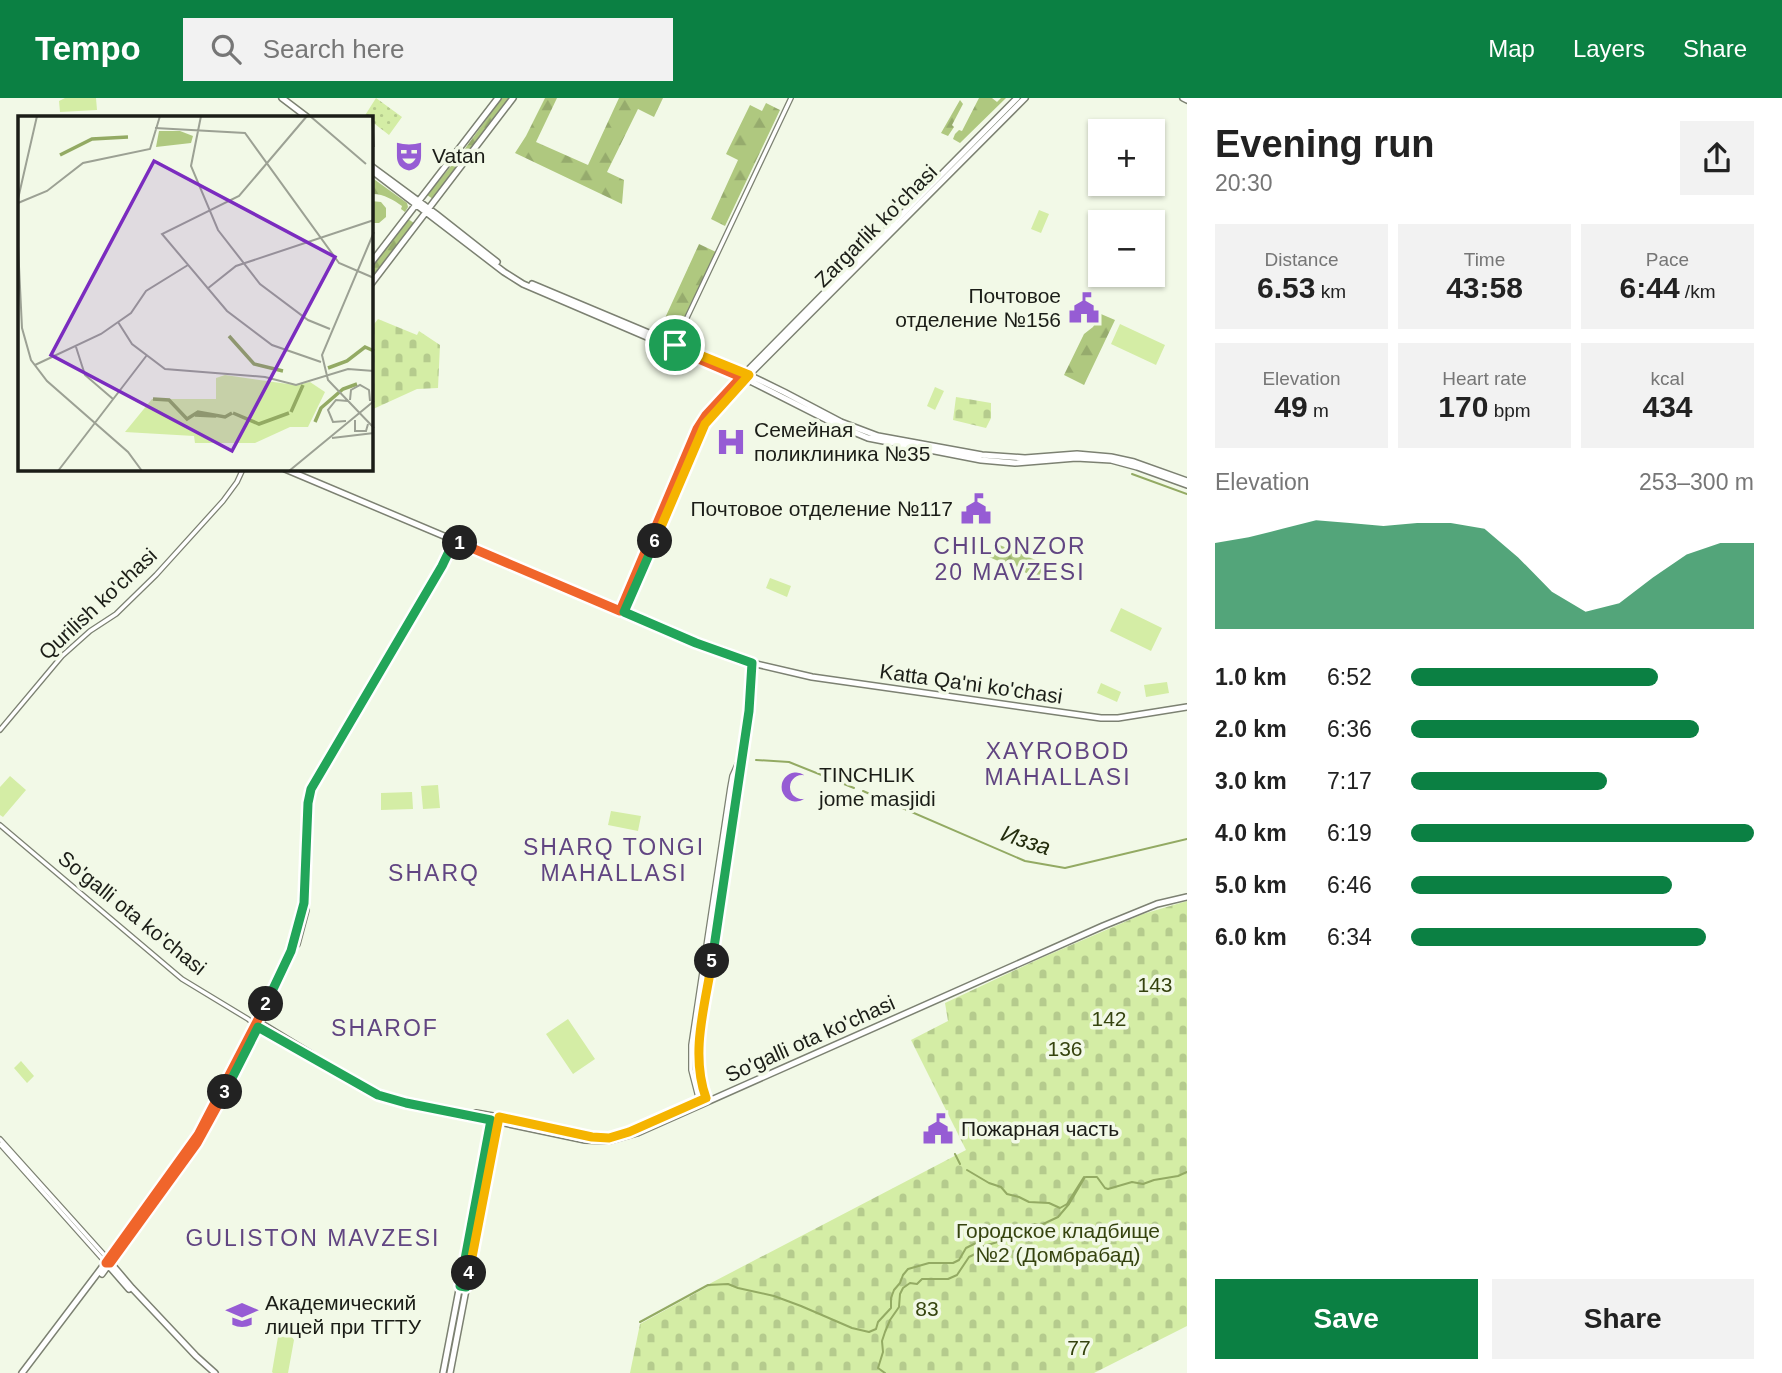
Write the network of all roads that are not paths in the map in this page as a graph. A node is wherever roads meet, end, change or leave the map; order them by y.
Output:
1 (276, 98) edge
2 (282, 98) edge
3 (498, 98) edge
4 (513, 98) edge
5 (791, 98) edge
6 (1017, 98) edge
7 (1025, 98) edge
8 (301, 116) edge
9 (306, 116) edge
10 (373, 169) edge
11 (417, 202) junction
12 (427, 210) junction
13 (373, 260) edge
14 (373, 281) edge
15 (674, 346) junction
16 (745, 376) junction
17 (242, 471) edge
18 (290, 471) edge
19 (1187, 483) edge
20 (454, 541) junction
21 (622, 611) junction
22 (752, 663) junction
23 (1187, 707) edge
24 (0, 730) edge
25 (742, 755) junction
26 (318, 778) junction
27 (728, 799) junction
28 (736, 800) junction
29 (0, 825) edge
30 (1187, 895) edge
31 (710, 913) junction
32 (719, 914) junction
33 (257, 1024) junction
34 (696, 1094) junction
35 (706, 1097) junction
36 (699, 1103) junction
37 (495, 1118) junction
38 (0, 1141) edge
39 (108, 1263) junction
40 (463, 1286) junction
41 (24, 1373) edge
42 (212, 1373) edge
43 (443, 1373) edge
44 (450, 1373) edge

1 - 8 main road
2 - 9 main road
3 - 11 main road
4 - 12 main road
5 - 15 street
6 - 16 main road, Zargarlik ko'chasi
7 - 16 main road, Zargarlik ko'chasi
10 - 11 main road
11 - 12 main road
11 - 13 main road
12 - 14 main road
12 - 15 main road
15 - 16 main road
16 - 19 main road
16 - 19 main road
16 - 21 main road, Zargarlik ko'chasi
17 - 24 street, Qurilish ko'chasi
18 - 20 main road, Katta Qa'ni ko'chasi
20 - 21 main road, Katta Qa'ni ko'chasi
20 - 26 main road
21 - 22 main road, Katta Qa'ni ko'chasi
22 - 23 main road, Katta Qa'ni ko'chasi
22 - 25 street
25 - 27 street
25 - 28 street
26 - 33 main road
26 - 33 main road
27 - 28 street
27 - 31 street
28 - 32 street
29 - 33 street, So'galli ota ko'chasi
30 - 35 main road, So'galli ota ko'chasi
31 - 32 street
31 - 34 street
32 - 35 street
33 - 37 main road, So'galli ota ko'chasi
33 - 39 main road
34 - 35 street
34 - 36 street
35 - 36 main road, So'galli ota ko'chasi
36 - 37 main road, So'galli ota ko'chasi
37 - 40 main road
38 - 39 street
39 - 41 main road
39 - 42 main road
40 - 43 main road
40 - 44 main road

